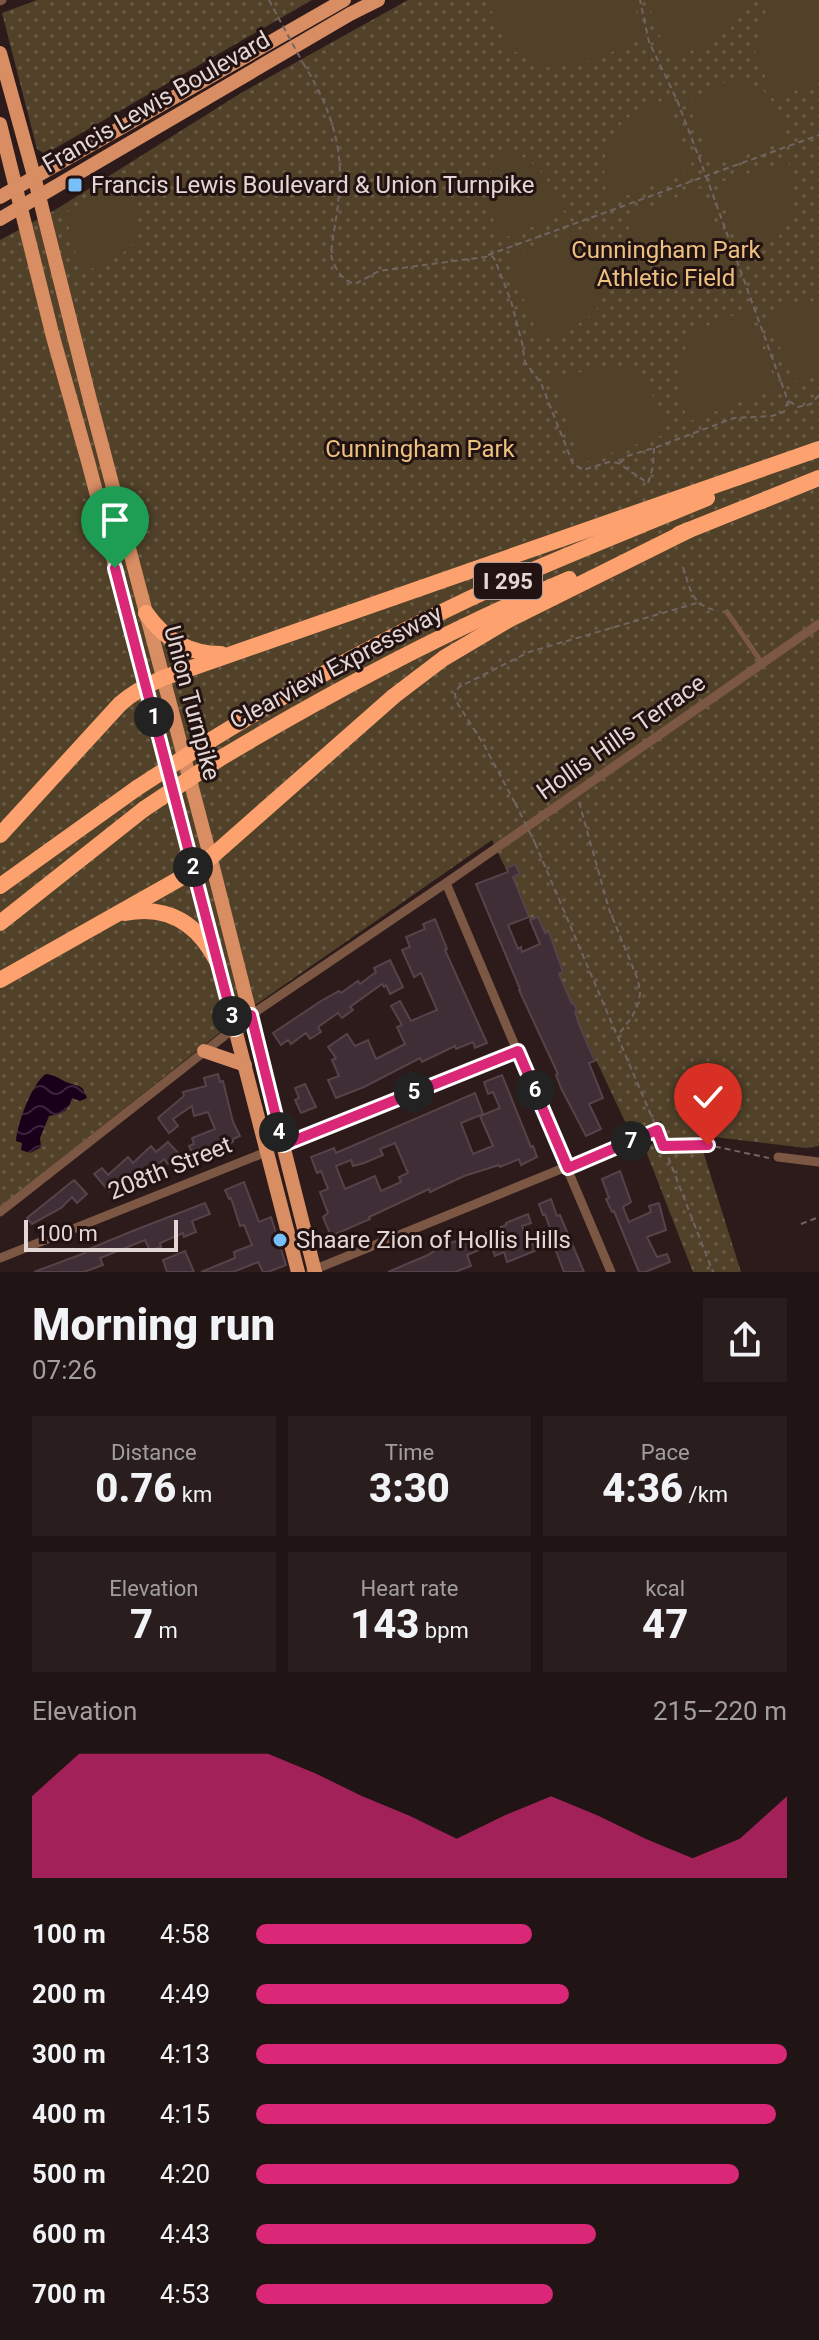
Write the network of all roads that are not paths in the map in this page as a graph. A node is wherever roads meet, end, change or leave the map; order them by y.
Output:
1 (344, 0) edge
2 (378, 0) edge
3 (0, 53) edge
4 (0, 124) edge
5 (34, 176) junction
6 (17, 186) junction
7 (39, 196) junction
8 (0, 197) edge
9 (21, 206) junction
10 (0, 219) edge
11 (819, 450) edge
12 (819, 478) edge
13 (689, 530) junction
14 (727, 612) road end
15 (146, 613) junction
16 (819, 624) edge
17 (242, 650) junction
18 (762, 663) junction
19 (163, 678) junction
20 (145, 686) junction
21 (0, 835) edge
22 (210, 858) junction
23 (193, 869) junction
24 (446, 883) junction
25 (0, 886) edge
26 (105, 920) junction
27 (0, 923) edge
28 (218, 963) junction
29 (0, 980) edge
30 (251, 1015) junction
31 (235, 1029) junction
32 (204, 1051) junction
33 (518, 1051) junction
34 (245, 1065) junction
35 (657, 1130) road end
36 (283, 1145) junction
37 (266, 1152) junction
38 (778, 1157) road end
39 (819, 1162) edge
40 (568, 1168) junction
41 (0, 1212) edge
42 (0, 1258) edge
43 (313, 1271) edge
44 (298, 1272) edge
45 (611, 1272) edge

1 - 5 main road, Francis Lewis Boulevard
2 - 7 main road, Francis Lewis Boulevard
3 - 5 main road, Union Turnpike
4 - 6 main road, Union Turnpike
5 - 6 main road, Francis Lewis Boulevard
5 - 7 main road, Union Turnpike
6 - 8 main road, Francis Lewis Boulevard
6 - 9 main road, Union Turnpike
7 - 9 main road, Francis Lewis Boulevard
7 - 15 main road, Union Turnpike
9 - 10 main road, Francis Lewis Boulevard
9 - 20 main road, Union Turnpike
11 - 17 highway
11 - 25 highway, Clearview Expressway / I 295, bridge
12 - 13 highway, Clearview Expressway / I 295
13 - 22 highway
13 - 27 highway, Clearview Expressway / I 295, bridge
14 - 18 lane
15 - 17 highway
15 - 19 main road, Union Turnpike
16 - 18 street, Hollis Hills Terrace
17 - 19 highway
18 - 24 street, Hollis Hills Terrace
19 - 20 highway
19 - 22 main road, Union Turnpike
20 - 21 highway
20 - 23 main road, Union Turnpike
22 - 23 highway
22 - 30 main road, Union Turnpike
23 - 26 highway
23 - 28 main road, Union Turnpike
24 - 30 street, Hollis Hills Terrace
24 - 33 street
26 - 28 highway
26 - 29 highway
28 - 31 main road, Union Turnpike
30 - 31 street, Hollis Hills Terrace
30 - 36 main road, Union Turnpike
31 - 32 street, Hollis Hills Terrace
31 - 34 main road, Union Turnpike
32 - 34 main road
32 - 41 street, Hollis Hills Terrace
33 - 36 street
33 - 40 street
34 - 37 main road, Union Turnpike
35 - 40 street
36 - 43 main road, Union Turnpike
37 - 42 street, 208th Street
37 - 44 main road, Union Turnpike
38 - 39 street
40 - 43 street
40 - 45 street

